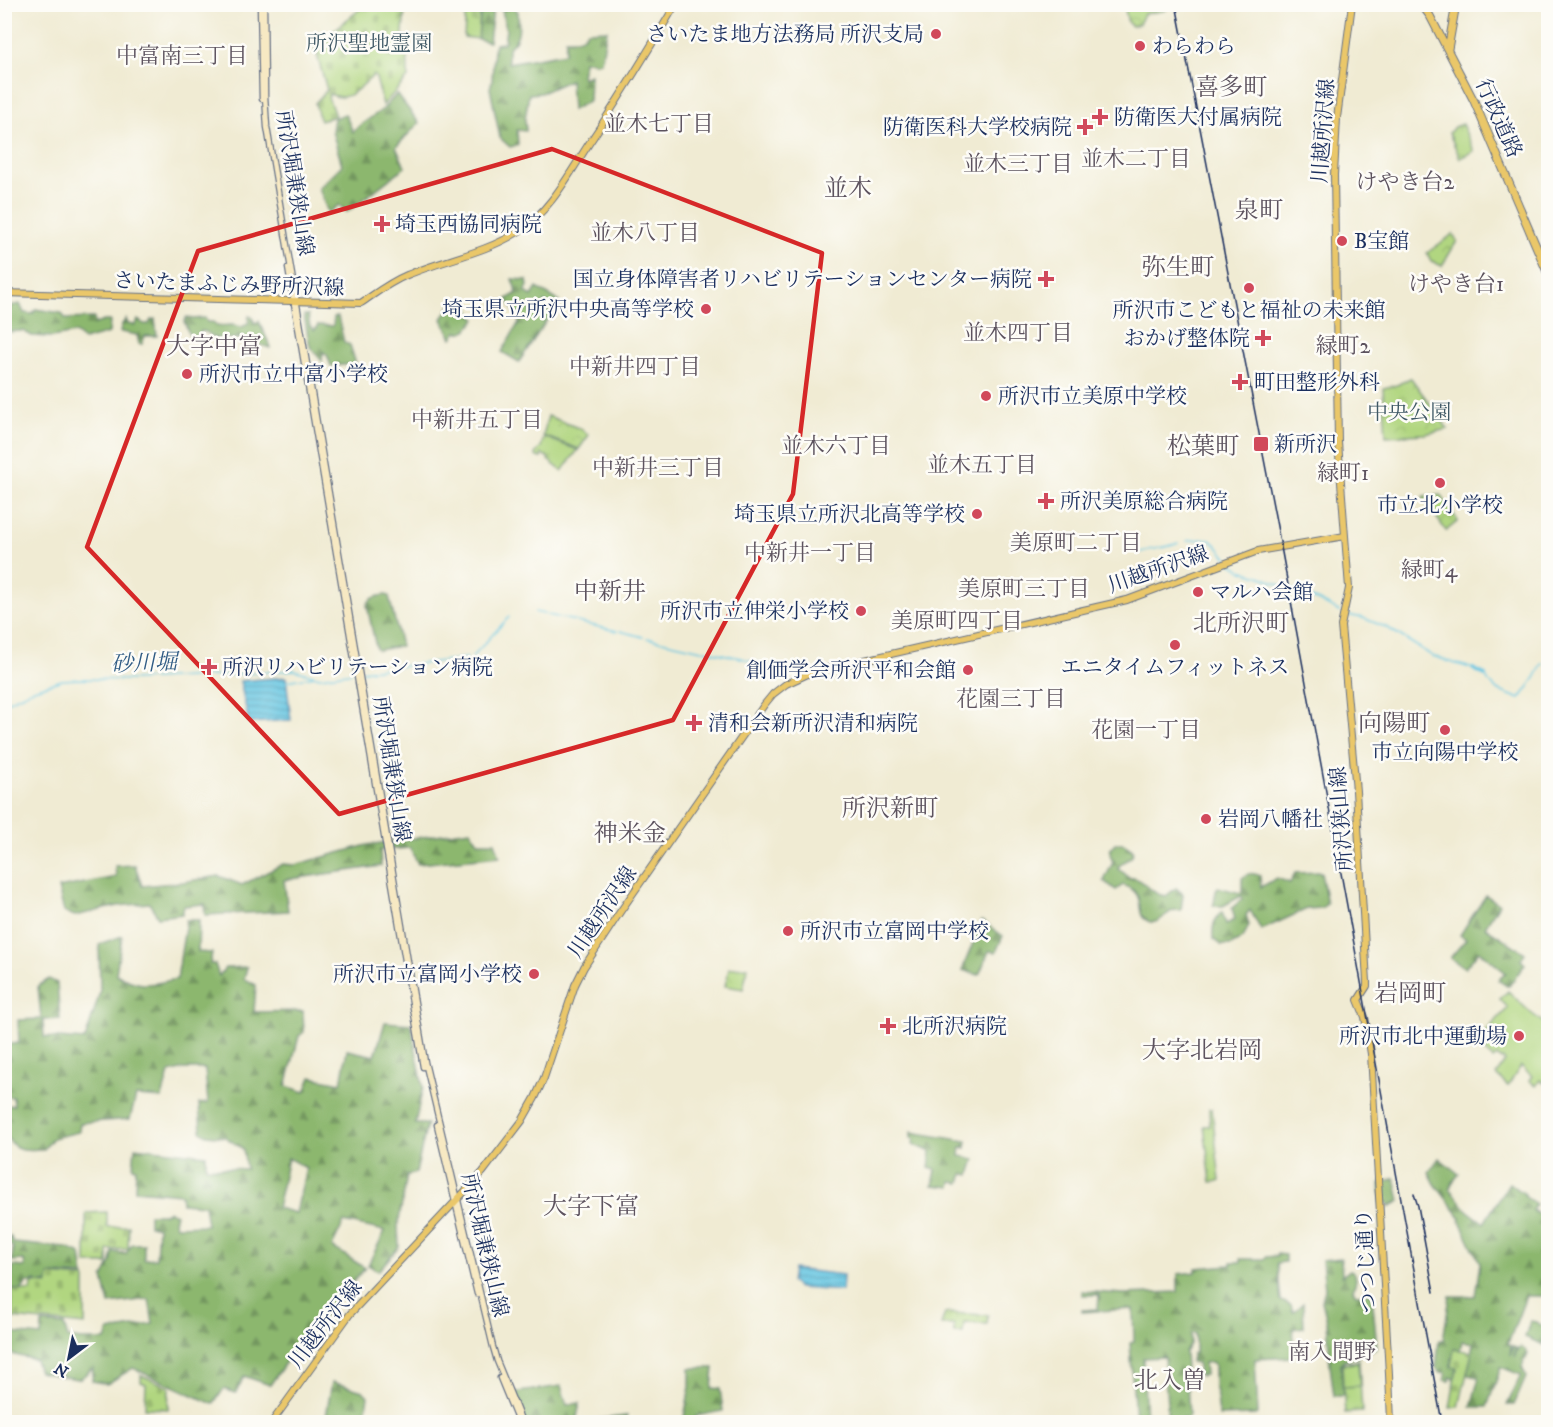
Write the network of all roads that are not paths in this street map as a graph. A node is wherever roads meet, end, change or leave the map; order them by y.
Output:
1 (262, 4) edge
2 (676, 4) edge
3 (1352, 4) edge
4 (1421, 4) edge
5 (1456, 4) edge
6 (1451, 34) junction
7 (1441, 35) junction
8 (1449, 49) junction
9 (1548, 274) edge
10 (4, 293) edge
11 (296, 302) junction
12 (1345, 536) junction
13 (1374, 1097) joint
14 (456, 1201) junction
15 (272, 1422) edge
16 (520, 1422) edge
17 (1391, 1422) edge

1 - 11 main road, 所沢堀兼狭山線
2 - 11 main road, さいたまふじみ野所沢線
3 - 12 main road, 川越所沢線
4 - 7 highway, 行政道路
5 - 6 highway
6 - 7 highway
6 - 8 highway
7 - 8 highway, 行政道路
8 - 9 highway, 行政道路
10 - 11 main road, さいたまふじみ野所沢線
11 - 14 main road, 所沢堀兼狭山線
12 - 13 main road, 所沢狭山線
12 - 14 main road, 川越所沢線
13 - 17 main road, つつじ通り
14 - 15 main road, 川越所沢線
14 - 16 main road, 所沢堀兼狭山線

